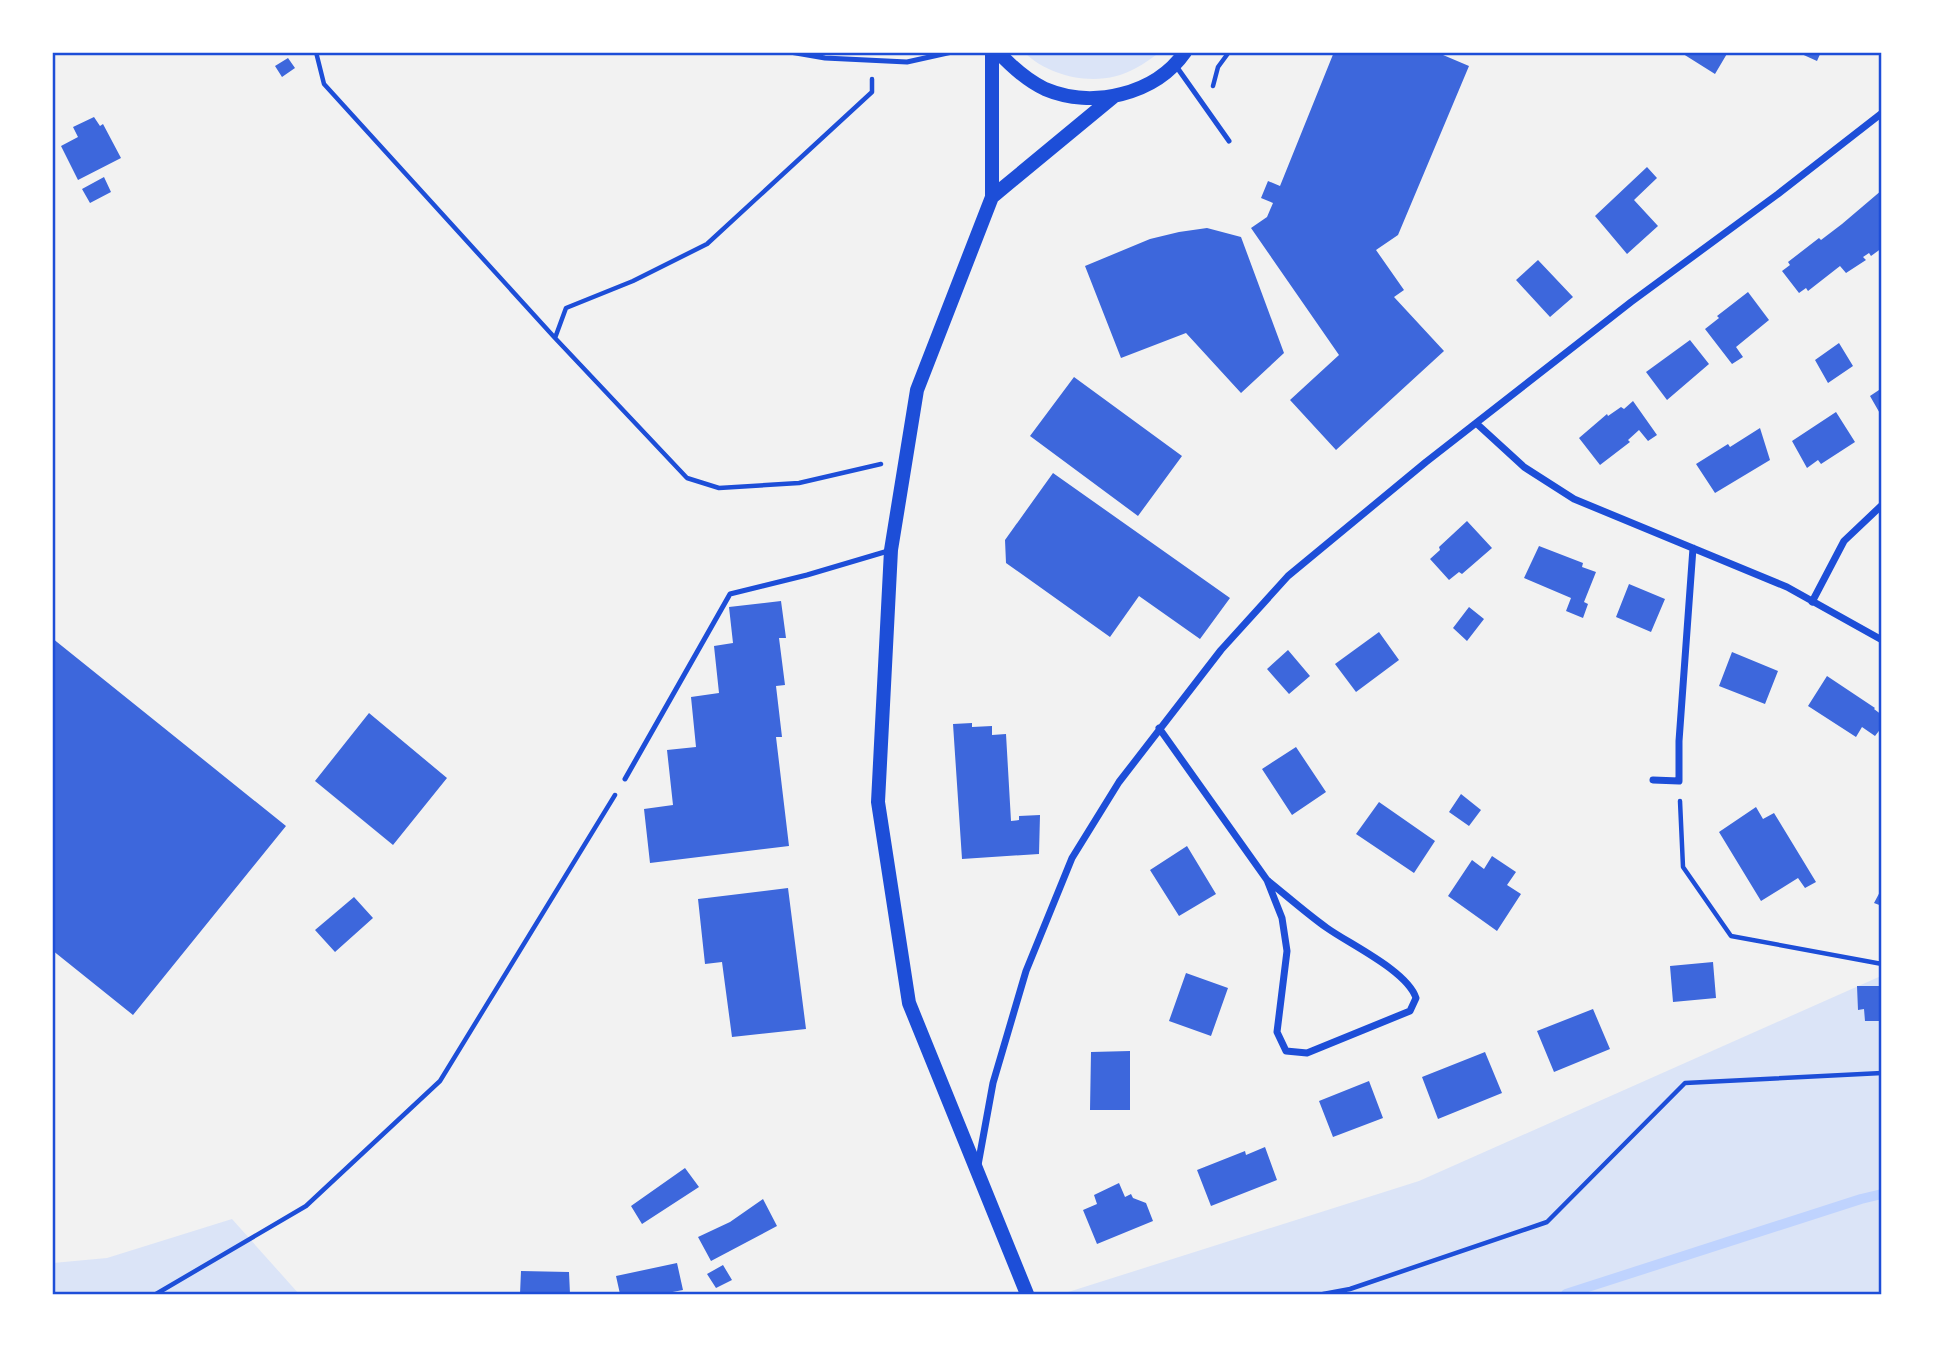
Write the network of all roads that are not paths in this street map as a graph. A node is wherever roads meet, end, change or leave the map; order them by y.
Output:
1 (790, 52) edge
2 (952, 52) edge
3 (992, 52) edge
4 (999, 52) edge
5 (1185, 52) edge
6 (1176, 66) junction
7 (1113, 97) junction
8 (1881, 113) edge
9 (1229, 141) dead end
10 (992, 197) junction
11 (1476, 423) junction
12 (1881, 506) edge
13 (1693, 548) junction
14 (891, 550) junction
15 (1812, 602) junction
16 (1881, 640) edge
17 (1159, 728) junction
18 (625, 779) road end
19 (1654, 780) dead end
20 (1267, 880) junction
21 (977, 1173) junction
22 (1027, 1294) edge

1 - 2 lane
3 - 10 main road
4 - 7 main road
5 - 6 main road
6 - 7 main road
6 - 9 lane
7 - 10 main road
8 - 11 street
10 - 14 main road
11 - 13 street
11 - 17 street
12 - 15 street
13 - 15 street
13 - 19 street
14 - 18 lane
14 - 21 main road
15 - 16 street
17 - 20 street
17 - 21 street
20 - 20 street
21 - 22 main road

